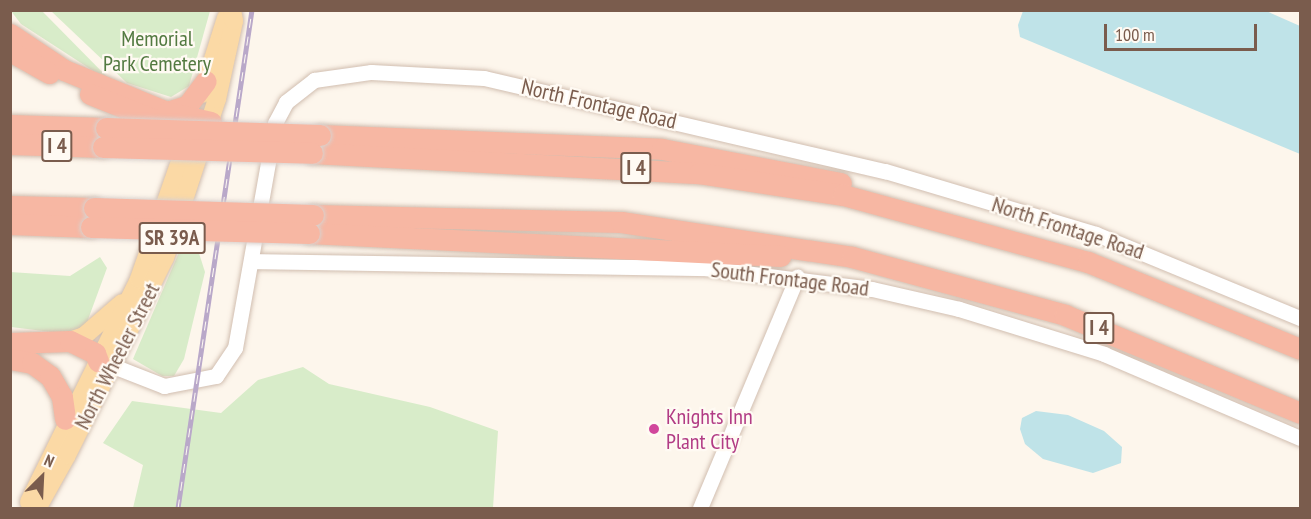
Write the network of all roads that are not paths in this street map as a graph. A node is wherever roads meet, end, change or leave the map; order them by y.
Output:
1 (231, 11) edge
2 (10, 34) edge
3 (10, 51) edge
4 (206, 81) junction
5 (167, 112) junction
6 (10, 125) edge
7 (201, 126) junction
8 (104, 138) junction
9 (10, 144) edge
10 (10, 206) edge
11 (92, 218) junction
12 (10, 224) edge
13 (253, 261) junction
14 (797, 277) junction
15 (135, 288) junction
16 (1300, 318) edge
17 (70, 341) junction
18 (10, 343) edge
19 (1300, 349) edge
20 (10, 358) edge
21 (105, 363) junction
22 (1300, 413) edge
23 (66, 419) junction
24 (1300, 438) edge
25 (30, 508) edge
26 (700, 508) edge

1 - 4 main road, SR 39A
1 - 7 main road, SR 39A
2 - 5 highway
3 - 7 highway
4 - 5 highway
4 - 7 main road, SR 39A
5 - 7 highway
6 - 8 highway
7 - 15 main road, North Wheeler Street / SR 39A
7 - 21 main road, North Wheeler Street / SR 39A
8 - 9 highway, I 4
8 - 19 highway, I 4, bridge
10 - 11 highway, I 4
11 - 12 highway
11 - 22 highway, I 4, bridge
13 - 14 street, South Frontage Road
13 - 16 street, North Frontage Road
13 - 21 street, North Frontage Road
14 - 24 street, South Frontage Road
14 - 26 street
15 - 17 main road
15 - 21 main road, North Wheeler Street / SR 39A
17 - 18 highway
17 - 21 highway
20 - 21 highway
20 - 23 highway
21 - 23 main road, North Wheeler Street / SR 39A
21 - 25 main road, North Wheeler Street / SR 39A
23 - 25 main road, North Wheeler Street / SR 39A

